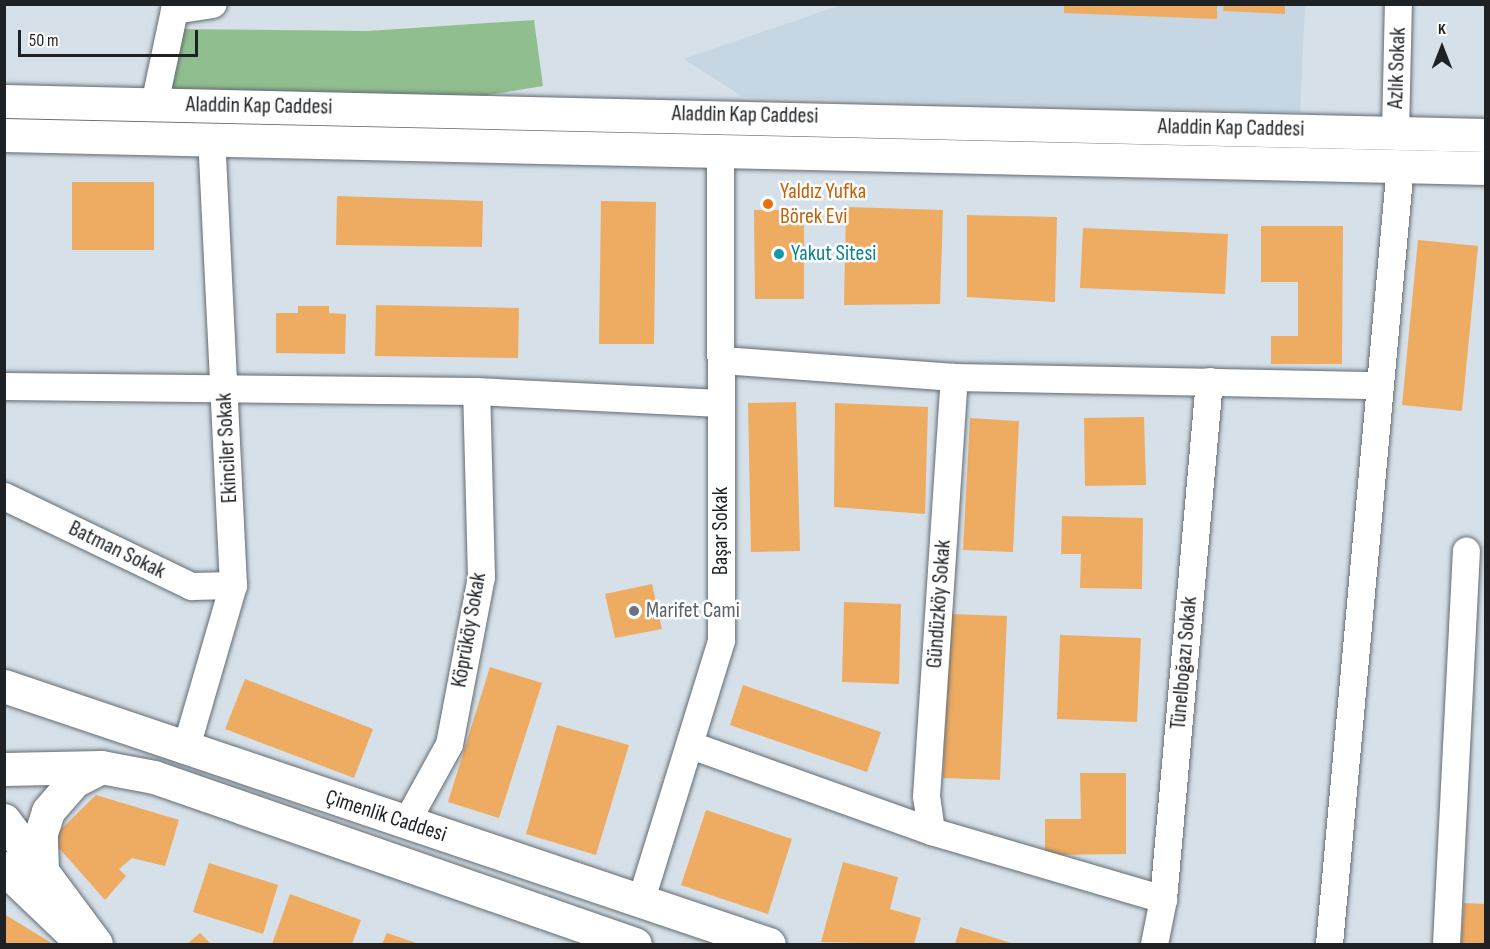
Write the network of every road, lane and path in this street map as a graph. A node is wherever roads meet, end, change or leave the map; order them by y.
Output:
1 (213, 4) edge
2 (1398, 4) edge
3 (4, 101) edge
4 (154, 104) junction
5 (726, 115) junction
6 (1395, 132) junction
7 (4, 135) edge
8 (1485, 135) edge
9 (211, 139) junction
10 (720, 150) junction
11 (1400, 166) junction
12 (1485, 168) edge
13 (722, 360) junction
14 (954, 377) junction
15 (1209, 381) junction
16 (1378, 385) junction
17 (4, 386) edge
18 (224, 388) junction
19 (476, 391) junction
20 (720, 403) junction
21 (4, 496) edge
22 (1466, 551) dead end
23 (233, 585) junction
24 (4, 686) edge
25 (691, 745) junction
26 (185, 750) junction
27 (101, 767) junction
28 (4, 769) edge
29 (4, 820) edge
30 (406, 822) junction
31 (931, 831) junction
32 (4, 868) edge
33 (42, 870) junction
34 (641, 899) junction
35 (1163, 899) junction
36 (630, 944) edge
37 (87, 945) edge
38 (96, 945) edge
39 (769, 945) edge
40 (1154, 945) edge
41 (1329, 945) edge
42 (1446, 945) edge

1 - 4 street
2 - 6 street, Azlık Sokak
3 - 4 street, Aladdin Kap Caddesi
4 - 5 street, Aladdin Kap Caddesi
5 - 6 street, Aladdin Kap Caddesi
5 - 10 street
6 - 8 street, Aladdin Kap Caddesi
7 - 9 street, Aladdin Kap Caddesi
9 - 10 street, Aladdin Kap Caddesi
9 - 18 street, Ekinciler Sokak
10 - 11 street, Aladdin Kap Caddesi
10 - 13 street, Başar Sokak
11 - 12 street, Aladdin Kap Caddesi
11 - 16 street
13 - 14 street
13 - 20 street, Başar Sokak
14 - 15 street
14 - 31 street, Gündüzköy Sokak
15 - 16 street
15 - 35 street, Tünelboğazı Sokak
16 - 41 street
17 - 18 street
18 - 19 street
18 - 23 street, Ekinciler Sokak
19 - 20 street
19 - 30 street, Köprüköy Sokak
20 - 25 street, Başar Sokak
21 - 23 street, Batman Sokak
22 - 42 street
23 - 26 street, Ekinciler Sokak
24 - 26 street, Çimenlik Caddesi
25 - 31 street
25 - 34 street, Başar Sokak
26 - 30 street, Çimenlik Caddesi
27 - 28 street, Çimenlik Caddesi
27 - 33 street
27 - 36 street, Çimenlik Caddesi
29 - 33 street
30 - 34 street, Çimenlik Caddesi
31 - 35 street
32 - 37 street
33 - 38 street
34 - 39 street, Çimenlik Caddesi
35 - 40 street, Tünelboğazı Sokak

